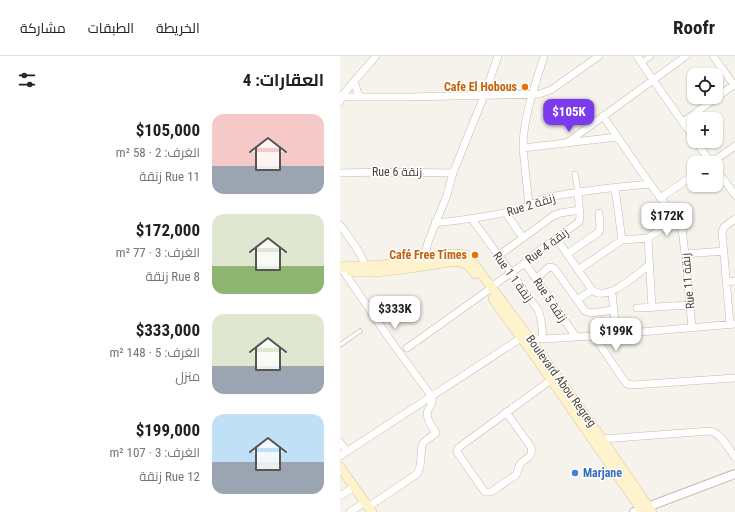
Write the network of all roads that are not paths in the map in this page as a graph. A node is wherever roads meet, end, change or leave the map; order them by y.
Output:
1 (376, 56) edge
2 (498, 56) edge
3 (544, 56) edge
4 (599, 56) edge
5 (637, 56) edge
6 (651, 56) edge
7 (686, 56) edge
8 (713, 56) edge
9 (641, 63) junction
10 (653, 80) junction
11 (354, 81) junction
12 (735, 84) edge
13 (532, 95) junction
14 (360, 96) junction
15 (484, 96) junction
16 (340, 98) edge
17 (603, 116) junction
18 (683, 122) junction
19 (687, 128) edge
20 (617, 137) junction
21 (568, 142) junction
22 (735, 146) edge
23 (523, 148) junction
24 (721, 156) edge
25 (340, 173) edge
26 (453, 173) junction
27 (575, 174) dead end
28 (723, 179) edge
29 (687, 180) edge
30 (650, 184) junction
31 (615, 188) junction
32 (578, 193) junction
33 (735, 195) edge
34 (660, 198) junction
35 (529, 206) junction
36 (580, 210) junction
37 (506, 212) junction
38 (599, 213) dead end
39 (472, 219) junction
40 (735, 219) edge
41 (676, 220) junction
42 (435, 223) junction
43 (340, 225) edge
44 (523, 238) junction
45 (556, 238) junction
46 (648, 238) junction
47 (622, 240) junction
48 (724, 251) junction
49 (567, 254) junction
50 (686, 254) junction
51 (498, 256) junction
52 (425, 262) junction
53 (525, 262) junction
54 (649, 265) junction
55 (366, 269) junction
56 (341, 270) edge
57 (578, 270) junction
58 (510, 272) junction
59 (536, 279) junction
60 (735, 281) edge
61 (726, 282) junction
62 (489, 288) junction
63 (592, 290) junction
64 (612, 292) junction
65 (577, 300) junction
66 (732, 301) edge
67 (690, 305) junction
68 (637, 308) dead end
69 (652, 308) junction
70 (613, 310) junction
71 (732, 324) edge
72 (692, 327) junction
73 (360, 331) dead end
74 (616, 334) junction
75 (594, 336) junction
76 (576, 337) junction
77 (526, 338) junction
78 (543, 339) junction
79 (340, 345) edge
80 (407, 348) dead end
81 (735, 378) edge
82 (551, 380) junction
83 (432, 397) junction
84 (506, 412) junction
85 (591, 431) junction
86 (602, 439) junction
87 (340, 442) edge
88 (347, 452) junction
89 (340, 456) edge
90 (735, 457) edge
91 (342, 473) edge
92 (735, 474) edge
93 (354, 486) junction
94 (340, 496) edge
95 (368, 507) edge
96 (644, 510) edge
97 (352, 511) edge

1 - 11 street
2 - 15 street
3 - 13 street
4 - 13 street
5 - 9 street
6 - 9 street
7 - 10 street
8 - 12 street
9 - 10 street
10 - 17 street
10 - 18 street
11 - 14 street
11 - 16 street
12 - 18 street
13 - 15 street
13 - 23 street
14 - 15 street
14 - 16 street
15 - 26 street
17 - 20 street, Rue 11 زنقة
17 - 21 street
18 - 19 street
20 - 21 street
20 - 30 street, Rue 11 زنقة
21 - 23 street
22 - 24 street
23 - 35 street
25 - 26 street, Rue 6 زنقة
26 - 42 street
27 - 32 street
28 - 33 street
29 - 34 street
30 - 31 street, Rue 2 زنقة
30 - 34 street, Rue 11 زنقة
31 - 32 street, Rue 2 زنقة
31 - 47 street
32 - 35 street, Rue 2 زنقة
32 - 36 street
34 - 41 street, Rue 11 زنقة
35 - 37 street, Rue 2 زنقة
36 - 44 street
36 - 45 street, Rue 4 زنقة
37 - 39 street, Rue 2 زنقة
37 - 44 street
38 - 49 street
39 - 42 street, Rue 2 زنقة
39 - 51 street, Rue 1 زنقة 1
40 - 48 street
41 - 46 street
41 - 50 street, Rue 11 زنقة
42 - 52 street
43 - 55 street
44 - 51 street
45 - 49 street
45 - 53 street, Rue 4 زنقة
46 - 47 street
46 - 54 street
47 - 57 street
48 - 50 street
48 - 61 street
49 - 57 street
50 - 67 street, Rue 11 زنقة
51 - 58 street, Rue 1 زنقة 1
52 - 55 main road
52 - 62 main road, Boulevard Abou Regreg
53 - 58 street, Rue 4 زنقة
53 - 59 street, Rue 5 زنقة
54 - 64 street
54 - 69 street
55 - 56 main road
56 - 83 street
57 - 63 street
58 - 62 street, Rue 4 زنقة
58 - 78 street, Rue 1 زنقة 1
59 - 65 street
59 - 76 street, Rue 5 زنقة
60 - 61 street
61 - 66 street
62 - 77 main road, Boulevard Abou Regreg
62 - 80 street, Rue 4 زنقة
63 - 64 street
63 - 65 street
64 - 70 street
65 - 70 street
66 - 71 street
67 - 69 street
67 - 72 street, Rue 11 زنقة
68 - 69 street
70 - 74 street
71 - 72 street
72 - 74 street
73 - 79 lane
74 - 75 street
75 - 76 street
75 - 81 street
76 - 78 street
77 - 78 street
77 - 82 main road
77 - 83 street
77 - 85 main road, Boulevard Abou Regreg
82 - 84 street
82 - 85 main road
83 - 88 street
83 - 95 street
84 - 84 street
85 - 86 main road, Boulevard Abou Regreg
85 - 96 main road
86 - 90 street
86 - 96 main road, Boulevard Abou Regreg
87 - 88 street
88 - 89 street
91 - 93 main road
92 - 96 street
93 - 94 street
93 - 95 main road
95 - 97 street

